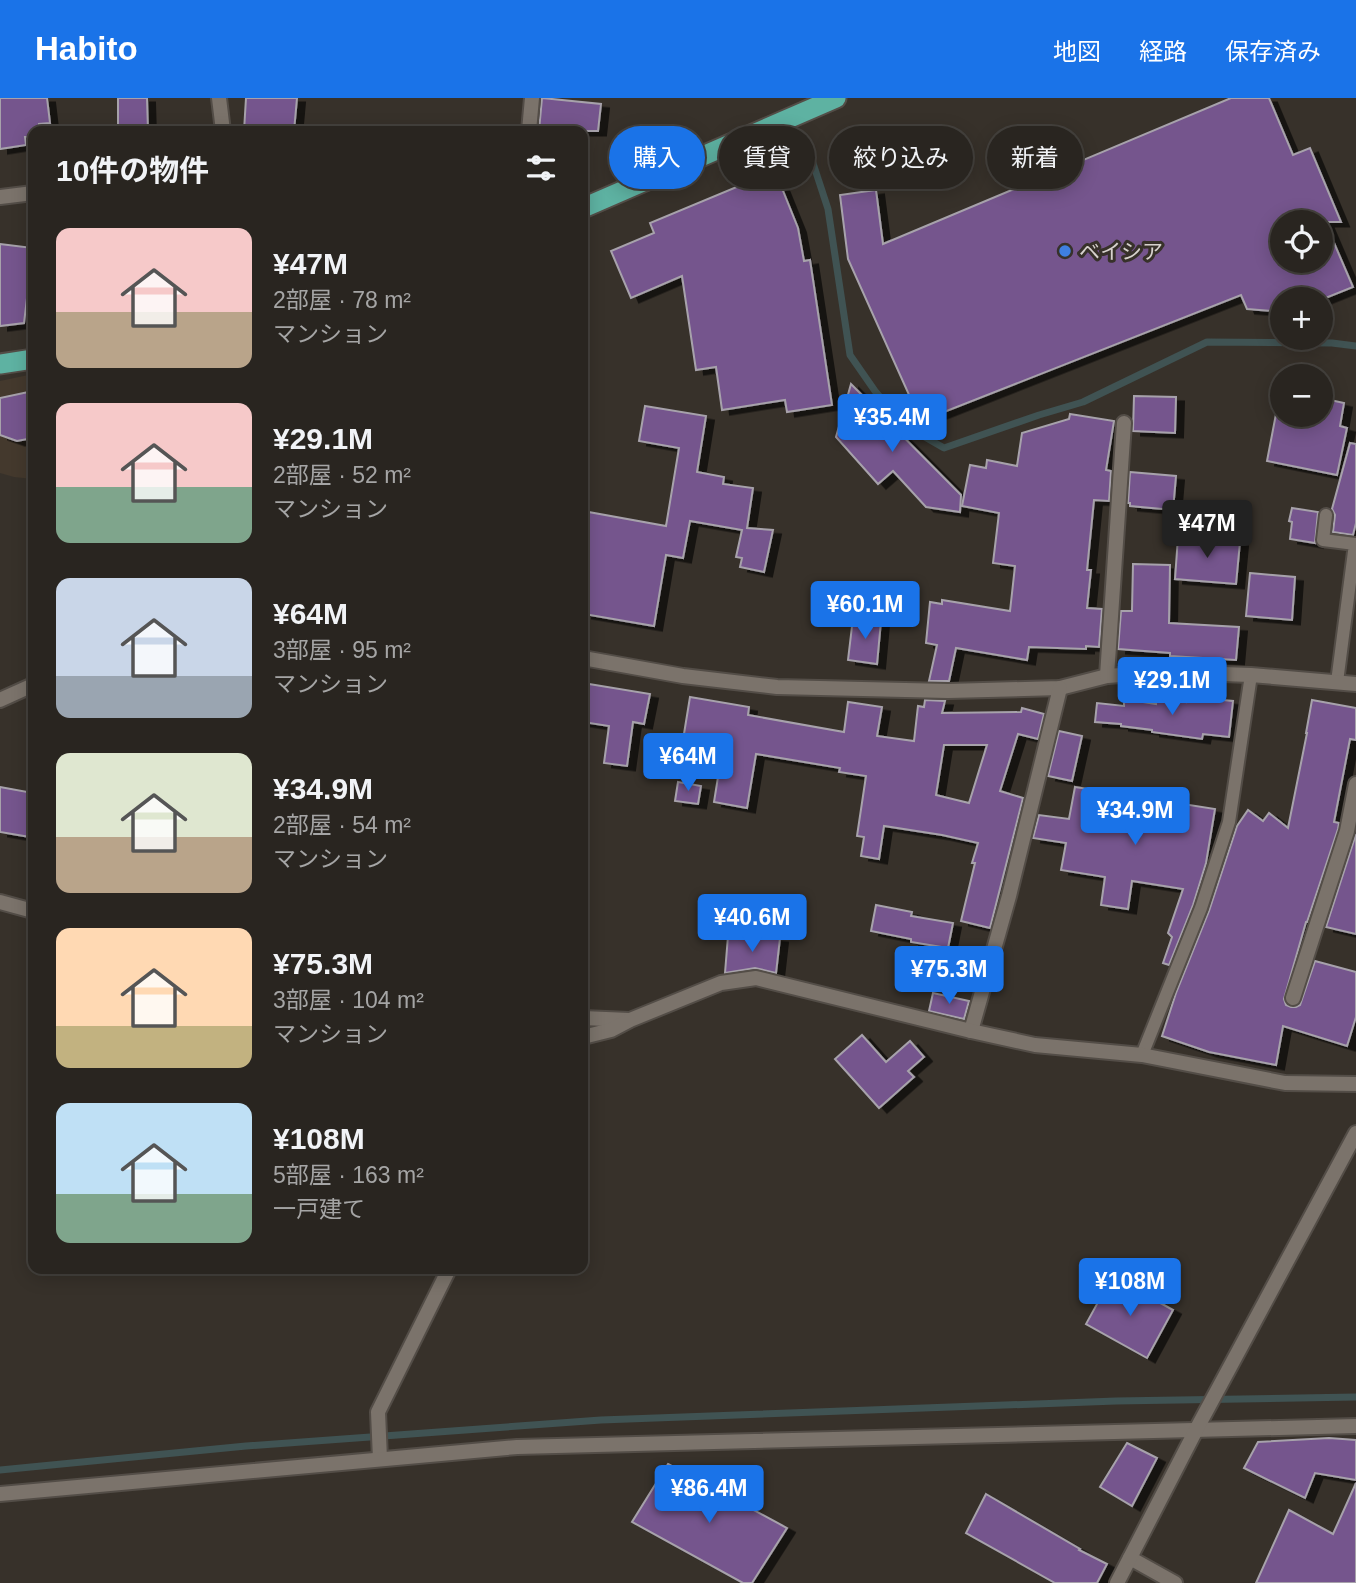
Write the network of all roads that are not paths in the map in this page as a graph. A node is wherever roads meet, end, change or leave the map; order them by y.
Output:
1 (219, 98) edge
2 (532, 98) edge
3 (836, 98) edge
4 (222, 126) edge
5 (529, 126) edge
6 (28, 194) edge
7 (0, 197) edge
8 (588, 206) edge
9 (28, 360) edge
10 (0, 364) edge
11 (1124, 423) dead end
12 (1326, 515) dead end
13 (588, 659) edge
14 (1251, 675) junction
15 (1107, 676) junction
16 (1337, 682) junction
17 (1356, 684) edge
18 (28, 687) edge
19 (1060, 688) junction
20 (0, 699) edge
21 (1356, 784) edge
22 (0, 902) edge
23 (28, 910) edge
24 (1293, 998) dead end
25 (588, 1018) edge
26 (630, 1020) junction
27 (971, 1031) junction
28 (588, 1036) edge
29 (1142, 1055) junction
30 (1356, 1084) edge
31 (1356, 1133) edge
32 (446, 1274) edge
33 (1356, 1426) edge
34 (1196, 1430) junction
35 (380, 1453) junction
36 (0, 1494) edge
37 (1130, 1558) junction
38 (1117, 1583) edge
39 (1175, 1583) edge

1 - 4 street
2 - 5 street
3 - 8 highway
6 - 7 street
9 - 10 highway
11 - 15 street
12 - 16 lane
13 - 19 street
14 - 15 street
14 - 16 street
14 - 29 lane
15 - 19 street
16 - 17 street
18 - 20 street
19 - 27 street
21 - 24 street
22 - 23 street
25 - 26 street
26 - 27 street
26 - 28 street
27 - 29 street
29 - 30 street
31 - 34 street
32 - 35 street
33 - 34 street
34 - 35 street
34 - 37 street
35 - 36 street
37 - 38 street
37 - 39 street

